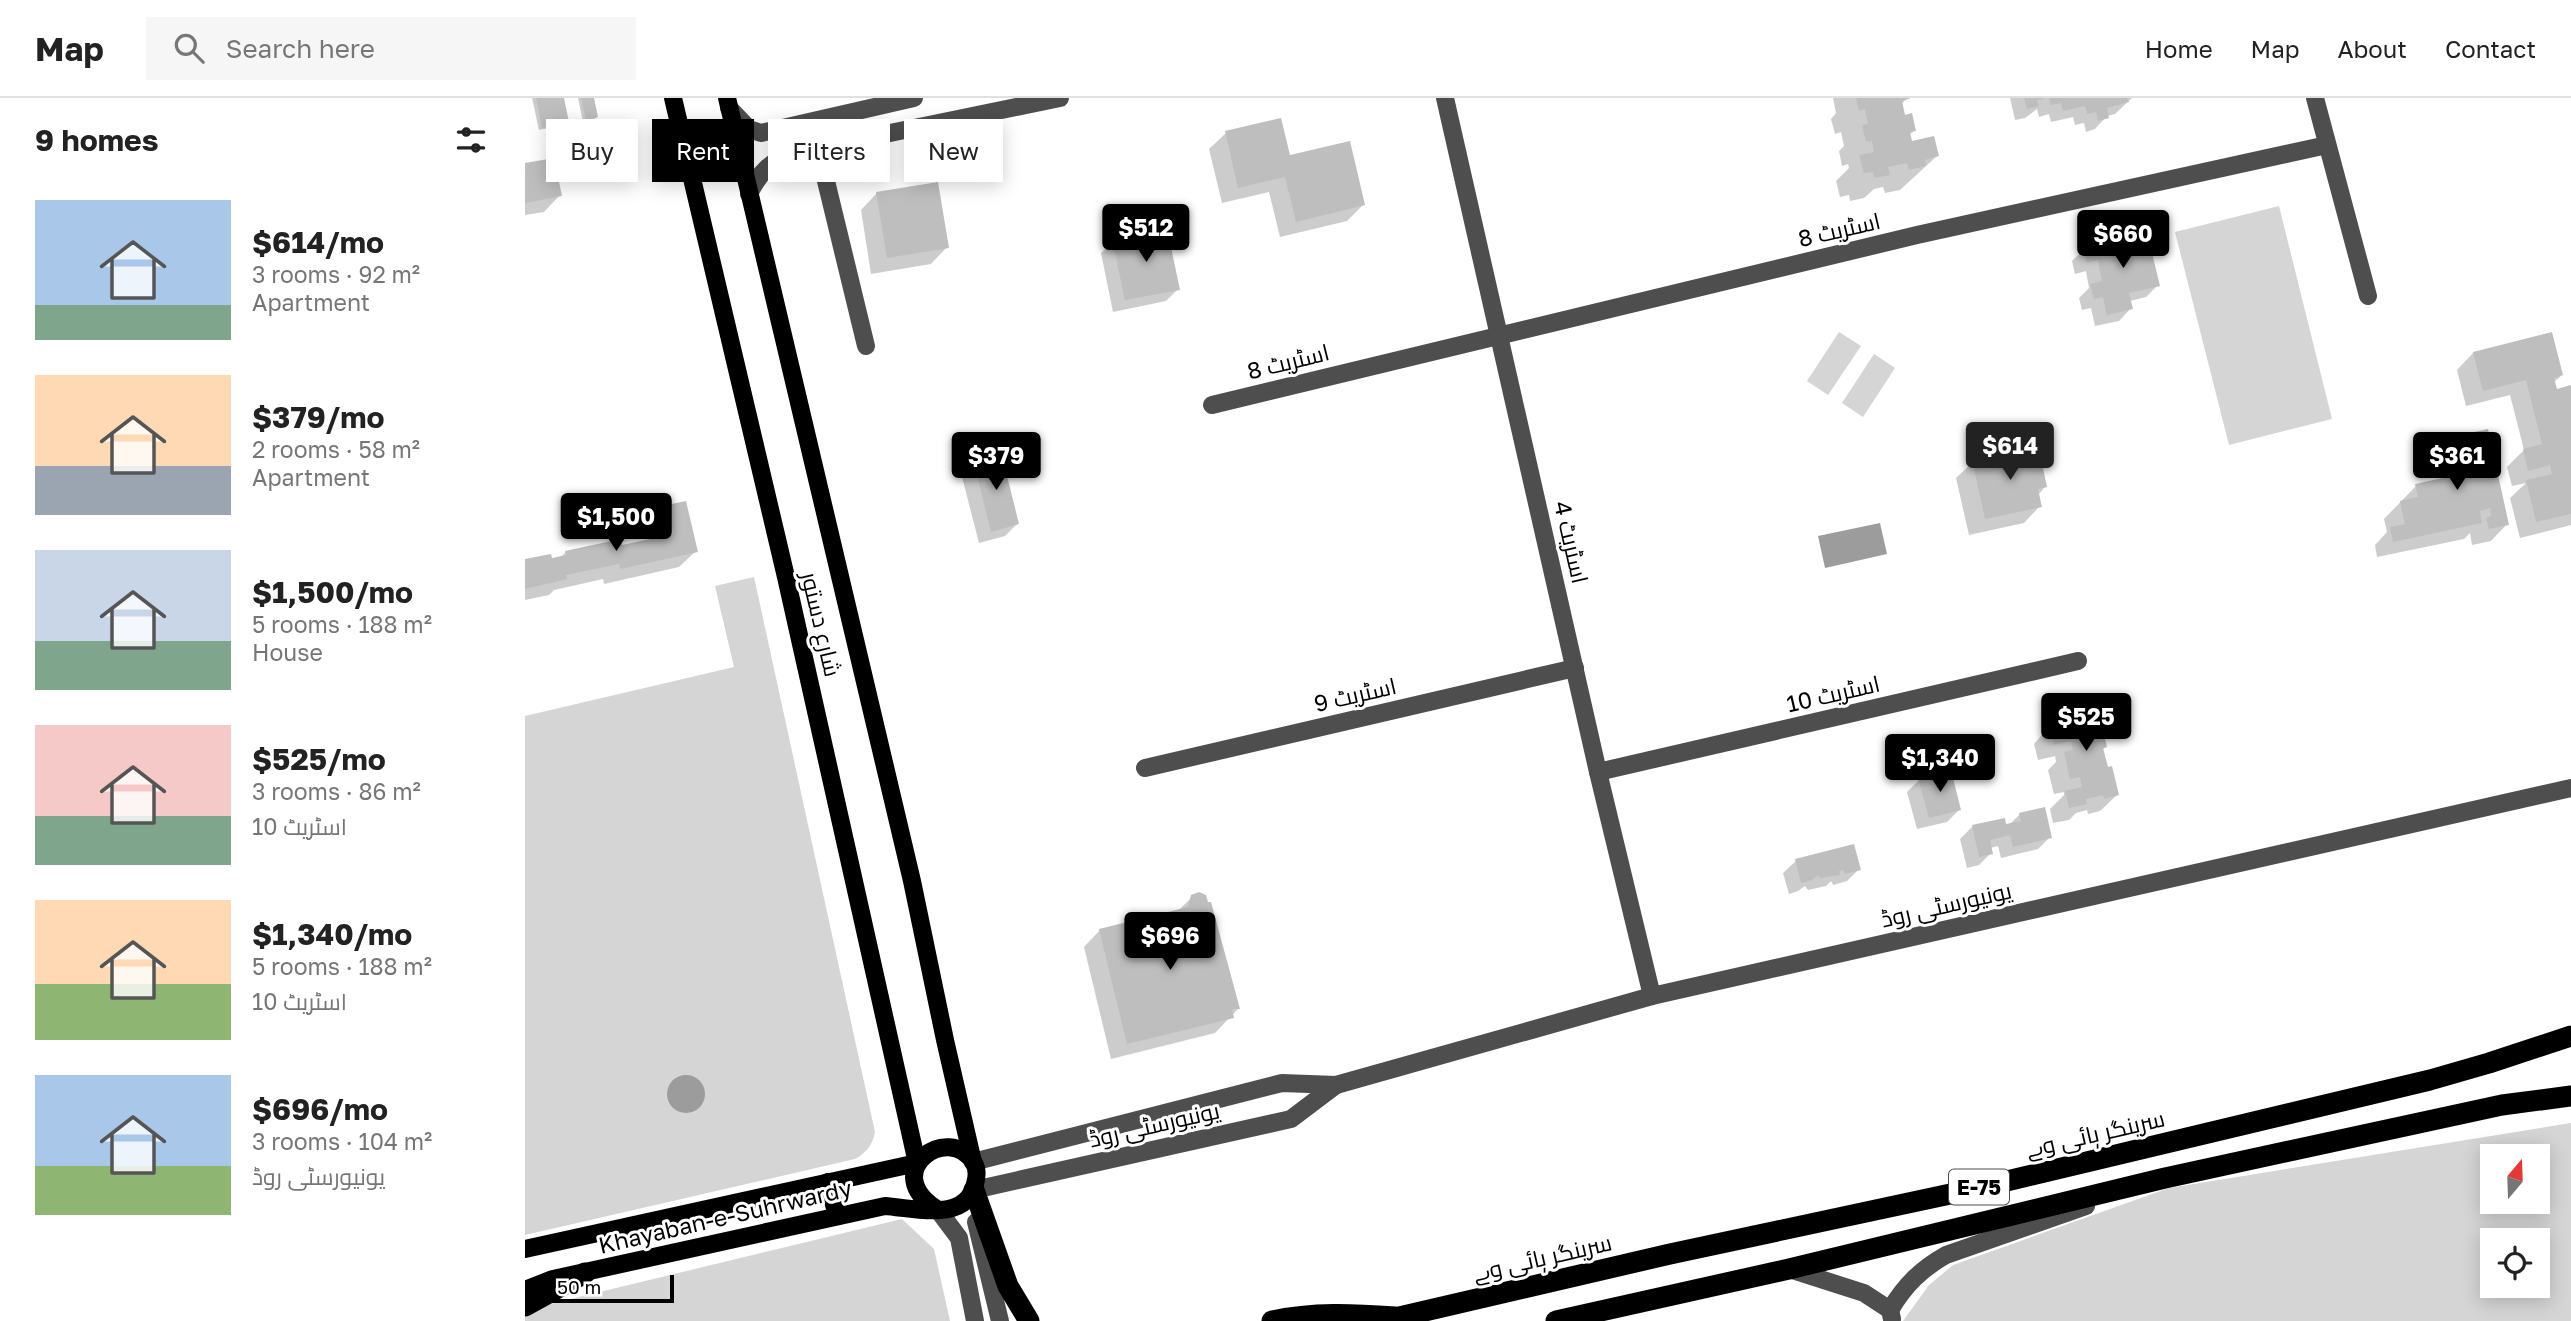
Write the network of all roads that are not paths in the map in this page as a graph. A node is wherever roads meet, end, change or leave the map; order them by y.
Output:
1 (673, 98) edge
2 (914, 98) edge
3 (1060, 98) edge
4 (1445, 98) edge
5 (2315, 98) edge
6 (728, 103) edge
7 (890, 133) edge
8 (2327, 145) junction
9 (768, 166) edge
10 (826, 182) edge
11 (749, 194) junction
12 (2368, 296) dead end
13 (1500, 335) junction
14 (866, 346) dead end
15 (1212, 405) dead end
16 (2078, 661) dead end
17 (1576, 668) junction
18 (1145, 768) dead end
19 (1598, 772) junction
20 (2571, 788) edge
21 (1652, 996) junction
22 (2571, 1035) edge
23 (1336, 1084) junction
24 (2571, 1096) edge
25 (973, 1161) junction
26 (917, 1163) junction
27 (2165, 1178) junction
28 (828, 1182) junction
29 (971, 1195) junction
30 (938, 1210) junction
31 (837, 1216) junction
32 (525, 1249) edge
33 (1789, 1269) junction
34 (585, 1273) junction
35 (553, 1279) junction
36 (525, 1283) edge
37 (525, 1290) edge
38 (525, 1306) edge
39 (1891, 1315) edge
40 (1390, 1319) edge
41 (975, 1321) edge
42 (1000, 1321) edge
43 (1029, 1321) edge
44 (1272, 1321) edge
45 (1556, 1321) edge

1 - 26 main road, شارع دستور
2 - 6 street
3 - 7 street
4 - 13 street, اسٹریٹ 4
5 - 8 street
6 - 11 main road, شارع دستور
8 - 12 street
8 - 13 street, اسٹریٹ 8
9 - 11 street
10 - 14 street
11 - 25 main road, شارع دستور
13 - 15 street, اسٹریٹ 8
13 - 17 street, اسٹریٹ 4
16 - 19 street, اسٹریٹ 10
17 - 18 street, اسٹریٹ 9
17 - 19 street, اسٹریٹ 4
19 - 21 street, اسٹریٹ 4
20 - 21 street, یونیورسٹی روڈ
21 - 23 street, یونیورسٹی روڈ
22 - 40 highway, سرینگر ہائی وے / E-75
23 - 25 street, یونیورسٹی روڈ
23 - 29 street, یونیورسٹی روڈ
24 - 27 highway, E-75
25 - 26 main road
25 - 29 main road
26 - 28 main road, Khayaban-e-Suhrwardy
26 - 30 main road
27 - 33 highway, E-75
27 - 39 street
28 - 31 main road
28 - 32 main road, Khayaban-e-Suhrwardy
29 - 30 main road
29 - 42 street
29 - 43 highway
30 - 31 main road, Khayaban-e-Suhrwardy
30 - 41 street
31 - 34 main road, Khayaban-e-Suhrwardy
33 - 39 street
33 - 45 highway, E-75
34 - 35 main road, Khayaban-e-Suhrwardy
34 - 38 highway
35 - 36 main road
35 - 37 main road, Khayaban-e-Suhrwardy
40 - 44 highway, سرینگر ہائی وے

